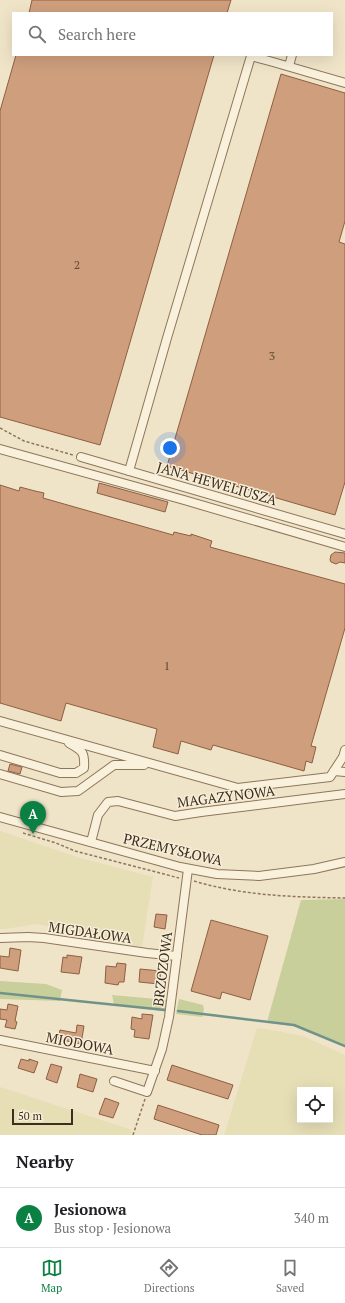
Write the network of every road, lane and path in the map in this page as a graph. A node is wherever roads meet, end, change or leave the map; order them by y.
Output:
1 (292, 56) edge
2 (289, 66) junction
3 (345, 83) edge
4 (0, 428) edge
5 (0, 449) edge
6 (81, 457) joint
7 (129, 471) junction
8 (345, 534) edge
9 (345, 547) edge
10 (0, 721) edge
11 (58, 737) junction
12 (345, 750) edge
13 (0, 755) edge
14 (159, 765) junction
15 (334, 771) junction
16 (345, 772) edge
17 (0, 774) edge
18 (345, 794) edge
19 (0, 817) edge
20 (19, 830) dead end
21 (90, 842) junction
22 (345, 862) edge
23 (188, 869) junction
24 (182, 878) dead end
25 (192, 880) dead end
26 (345, 898) edge
27 (0, 938) edge
28 (177, 956) junction
29 (0, 1040) edge
30 (155, 1071) junction
31 (114, 1081) dead end
32 (148, 1092) junction
33 (133, 1135) edge

1 - 2 street
2 - 3 street
2 - 7 street
4 - 6 path
5 - 9 street
6 - 7 street, JANA HEWELIUSZA
7 - 8 street, JANA HEWELIUSZA
10 - 11 street
11 - 13 street
11 - 14 street
12 - 15 street
14 - 15 street
14 - 17 street
15 - 16 street
18 - 21 street, MAGAZYNOWA
19 - 21 street, PRZEMYSŁOWA
20 - 24 path
21 - 23 street, PRZEMYSŁOWA
22 - 23 street, PRZEMYSŁOWA
23 - 28 street, BRZOZOWA
25 - 26 path
27 - 28 street, MIGDAŁOWA
28 - 30 street, BRZOZOWA
29 - 30 street, MIODOWA
30 - 32 street, BRZOZOWA
31 - 32 street
32 - 33 path

